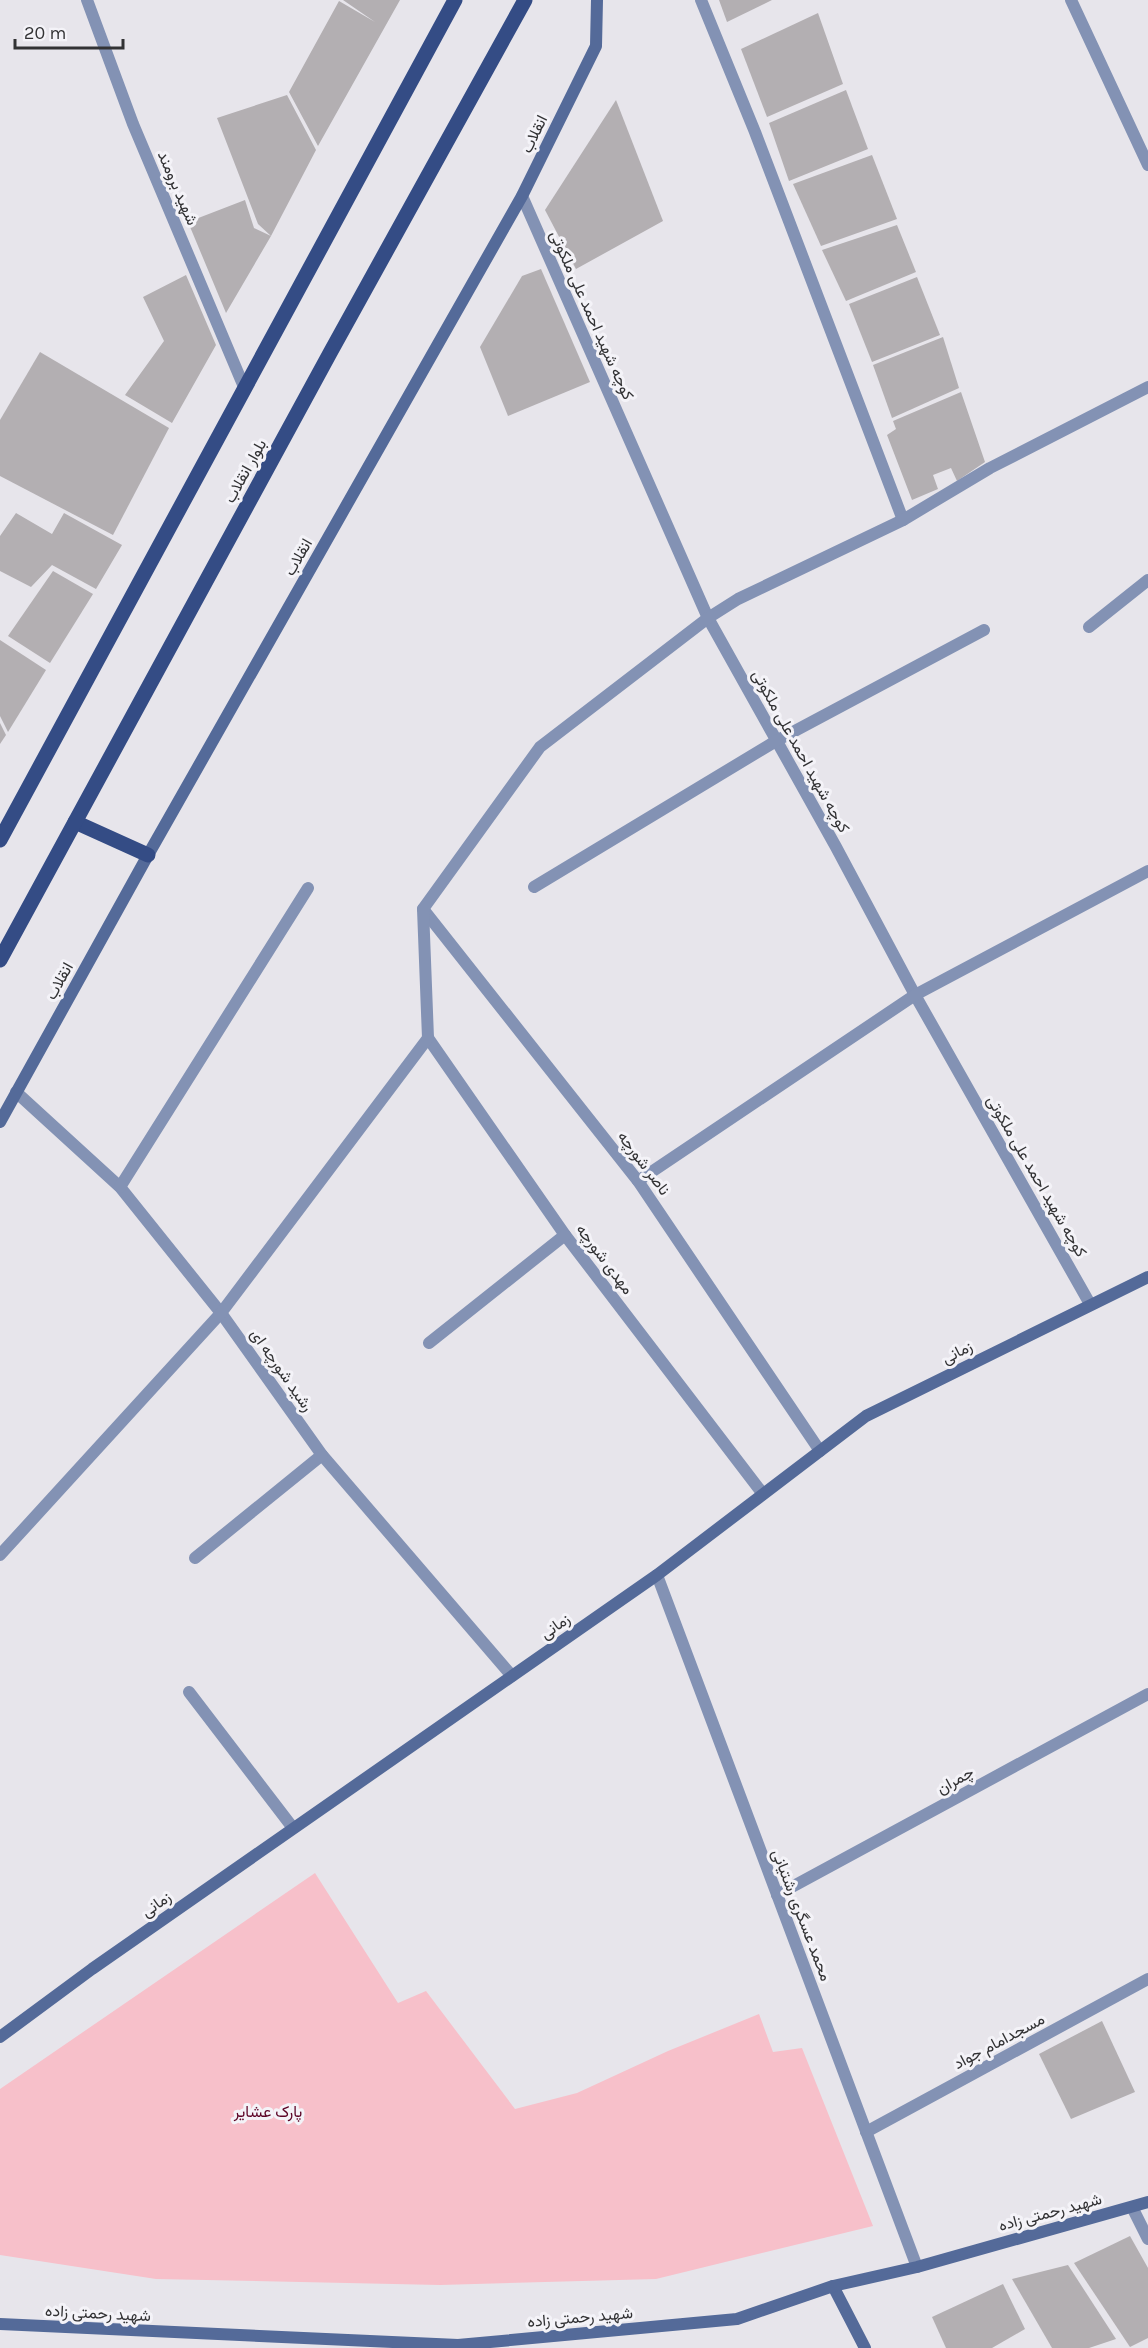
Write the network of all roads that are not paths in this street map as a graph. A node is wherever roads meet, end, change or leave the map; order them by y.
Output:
1 (87, 0) edge
2 (455, 0) edge
3 (525, 0) edge
4 (597, 0) edge
5 (701, 0) edge
6 (1071, 0) edge
7 (1148, 165) edge
8 (522, 196) junction
9 (244, 387) junction
10 (1148, 387) edge
11 (903, 520) junction
12 (1148, 580) edge
13 (708, 618) junction
14 (1089, 627) dead end
15 (984, 630) dead end
16 (776, 741) junction
17 (75, 822) junction
18 (0, 840) edge
19 (148, 855) junction
20 (1148, 871) edge
21 (534, 887) dead end
22 (308, 888) dead end
23 (423, 909) junction
24 (0, 960) edge
25 (915, 995) junction
26 (428, 1038) junction
27 (16, 1092) junction
28 (0, 1122) edge
29 (638, 1180) junction
30 (120, 1187) junction
31 (565, 1235) junction
32 (1148, 1277) edge
33 (1090, 1304) junction
34 (221, 1313) junction
35 (429, 1344) dead end
36 (820, 1451) junction
37 (322, 1455) junction
38 (763, 1494) junction
39 (0, 1555) edge
40 (195, 1558) dead end
41 (657, 1575) junction
42 (512, 1676) junction
43 (189, 1692) dead end
44 (1148, 1694) edge
45 (293, 1828) junction
46 (777, 1895) junction
47 (1148, 1979) edge
48 (0, 2037) edge
49 (866, 2132) junction
50 (1148, 2202) edge
51 (1132, 2207) junction
52 (1148, 2239) edge
53 (917, 2267) junction
54 (833, 2286) junction
55 (0, 2324) edge
56 (865, 2348) edge

1 - 9 street, شهید برومند
2 - 9 main road
3 - 17 main road, بلوار انقلاب
4 - 8 street, انقلاب
5 - 11 street
6 - 7 street
8 - 13 street, کوچه شهید احمد علی ملکوتی
8 - 19 street, انقلاب
9 - 18 main road
10 - 11 street
11 - 13 street
12 - 14 street
13 - 16 street, کوچه شهید احمد علی ملکوتی
13 - 23 street
15 - 16 street
16 - 21 street
16 - 25 street, کوچه شهید احمد علی ملکوتی
17 - 19 main road
17 - 24 main road, بلوار انقلاب
19 - 27 street, انقلاب
20 - 25 street
22 - 30 street
23 - 26 street
23 - 29 street, ناصر شورچه
25 - 29 street
25 - 33 street, کوچه شهید احمد علی ملکوتی
26 - 31 street, مهدی شورچه
26 - 34 street
27 - 28 street, انقلاب
27 - 30 street, رشید شورچه ای
29 - 36 street, ناصر شورچه
30 - 34 street, رشید شورچه ای
31 - 35 street
31 - 38 street, مهدی شورچه
32 - 33 street, زمانی
33 - 36 street, زمانی
34 - 37 street, رشید شورچه ای
34 - 39 street
36 - 38 street, زمانی
37 - 40 street
37 - 42 street, رشید شورچه ای
38 - 41 street, زمانی
41 - 42 street, زمانی
41 - 46 street, محمد عسگری رشتیانی
42 - 45 street, زمانی
43 - 45 street
44 - 46 street, چمران
45 - 48 street, زمانی
46 - 49 street, محمد عسگری رشتیانی
47 - 49 street, مسجدامام جواد
49 - 53 street, محمد عسگری رشتیانی
50 - 51 street, شهید رحمتی زاده
51 - 52 street
51 - 53 street, شهید رحمتی زاده
53 - 54 street, شهید رحمتی زاده
54 - 55 street, شهید رحمتی زاده
54 - 56 street

